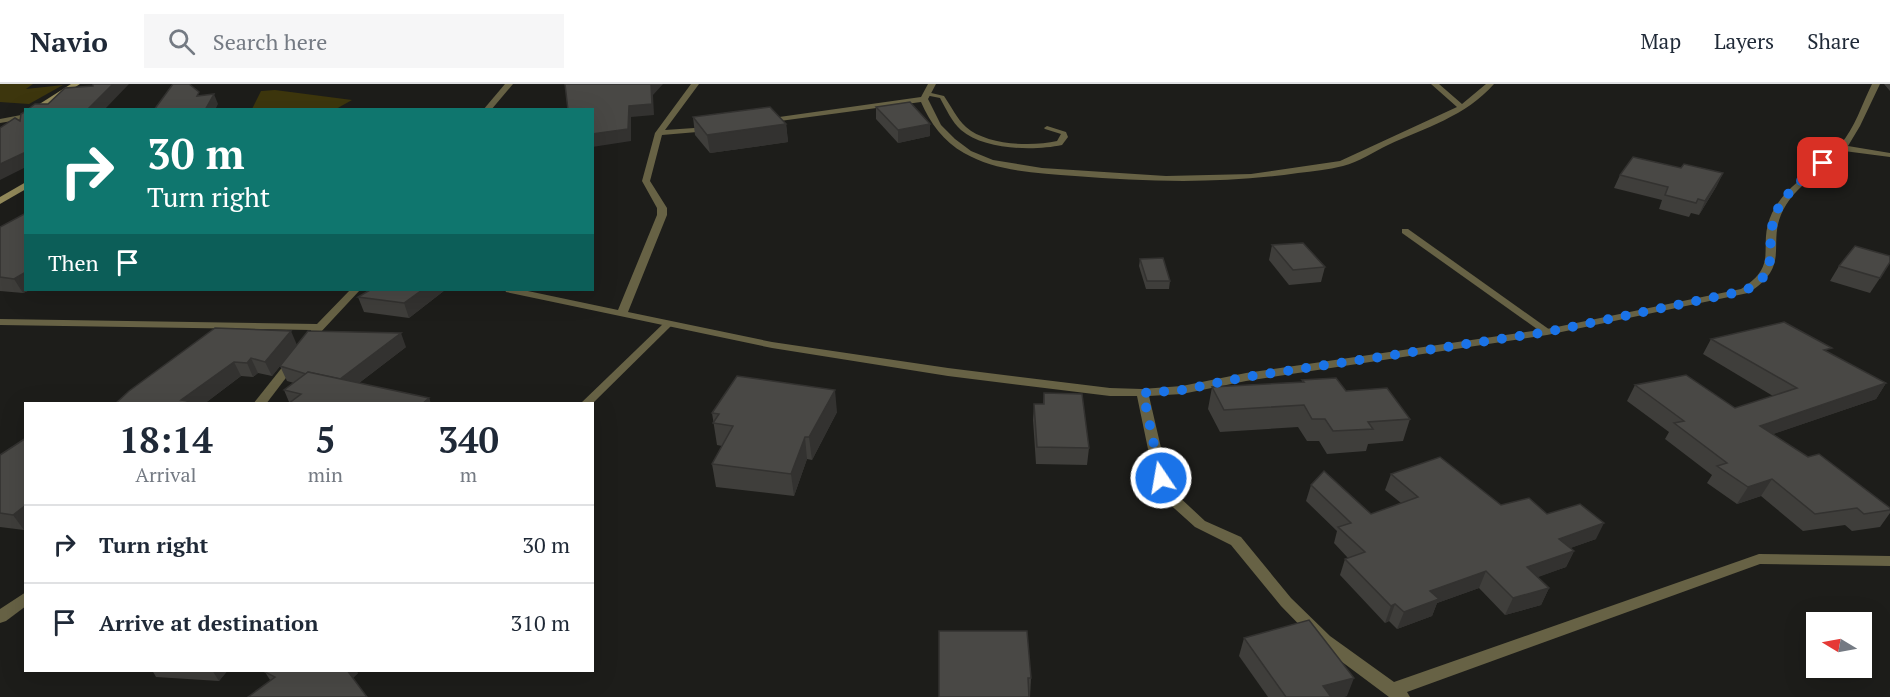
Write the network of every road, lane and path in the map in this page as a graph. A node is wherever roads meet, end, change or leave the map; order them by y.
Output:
1 (76, 84) edge
2 (509, 84) edge
3 (695, 84) edge
4 (932, 84) edge
5 (1435, 84) edge
6 (1490, 84) edge
7 (1876, 84) edge
8 (925, 97) junction
9 (36, 108) edge
10 (488, 108) edge
11 (1461, 108) junction
12 (23, 116) edge
13 (0, 121) edge
14 (759, 122) edge
15 (23, 127) edge
16 (714, 128) edge
17 (1047, 128) dead end
18 (659, 133) junction
19 (1843, 148) junction
20 (1890, 155) edge
21 (24, 186) edge
22 (0, 201) edge
23 (1405, 231) dead end
24 (354, 291) edge
25 (515, 291) edge
26 (622, 314) junction
27 (0, 322) edge
28 (668, 324) junction
29 (319, 327) junction
30 (1547, 332) junction
31 (1143, 393) junction
32 (261, 402) edge
33 (587, 402) edge
34 (1890, 561) edge
35 (24, 599) edge
36 (0, 617) edge
37 (1397, 693) edge

1 - 9 street
2 - 10 street
3 - 18 street
4 - 8 street
5 - 11 street
6 - 11 street
7 - 19 street
8 - 11 street
8 - 14 street
8 - 17 lane
12 - 13 street
12 - 15 street
16 - 18 street
18 - 26 street
19 - 20 street
19 - 30 street
21 - 22 street
23 - 30 lane
24 - 29 street
25 - 26 street
26 - 28 street
27 - 29 street
28 - 31 street
28 - 33 lane
29 - 32 street
30 - 31 street
31 - 37 street
34 - 37 street
35 - 36 street

